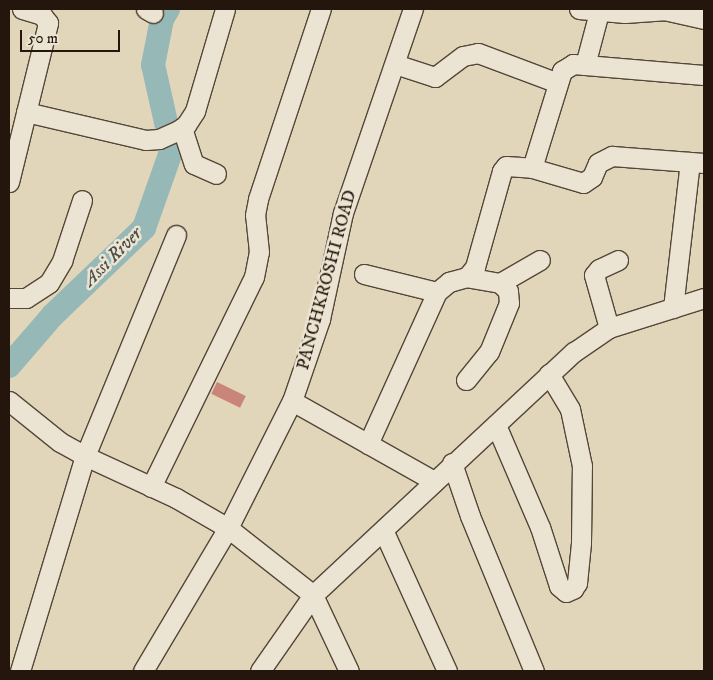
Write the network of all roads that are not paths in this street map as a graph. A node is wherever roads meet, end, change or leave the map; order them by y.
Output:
1 (22, 9) edge
2 (225, 9) edge
3 (322, 9) edge
4 (412, 9) edge
5 (579, 9) edge
6 (599, 12) junction
7 (701, 18) edge
8 (395, 64) junction
9 (585, 65) junction
10 (704, 75) edge
11 (558, 83) junction
12 (26, 112) junction
13 (181, 129) junction
14 (697, 163) edge
15 (532, 168) junction
16 (10, 171) edge
17 (216, 174) dead end
18 (82, 200) dead end
19 (176, 235) dead end
20 (540, 260) dead end
21 (618, 260) dead end
22 (364, 274) dead end
23 (467, 277) junction
24 (500, 283) junction
25 (437, 292) junction
26 (9, 298) edge
27 (704, 298) edge
28 (672, 308) junction
29 (609, 328) junction
30 (549, 374) junction
31 (466, 380) dead end
32 (9, 400) edge
33 (292, 401) junction
34 (496, 425) junction
35 (368, 444) junction
36 (85, 456) junction
37 (452, 463) junction
38 (434, 481) junction
39 (151, 487) junction
40 (228, 528) junction
41 (384, 532) junction
42 (313, 595) junction
43 (20, 671) edge
44 (144, 671) edge
45 (261, 671) edge
46 (349, 671) edge
47 (447, 671) edge
48 (534, 671) edge

1 - 12 street
2 - 13 street
3 - 39 street
4 - 8 street, PANCHKROSHI ROAD
5 - 6 street
6 - 7 street
6 - 9 street
8 - 11 street
8 - 33 street, PANCHKROSHI ROAD
9 - 10 street
9 - 11 street
11 - 15 street
12 - 13 street
12 - 16 street
13 - 17 street
14 - 15 street
14 - 28 street
15 - 23 street
18 - 26 street
19 - 36 street
20 - 24 street
21 - 29 street
22 - 25 street
23 - 24 street
23 - 25 street
24 - 31 street
25 - 35 street
27 - 28 street
28 - 29 street
29 - 30 street
30 - 34 street
30 - 34 street
32 - 36 street
33 - 35 street
33 - 40 street, PANCHKROSHI ROAD
34 - 37 street
35 - 38 street
36 - 39 street
36 - 43 street
37 - 38 street
37 - 48 street
38 - 41 street
39 - 40 street
40 - 42 street
40 - 44 street, PANCHKROSHI ROAD
41 - 42 street
41 - 47 street
42 - 45 street
42 - 46 street

